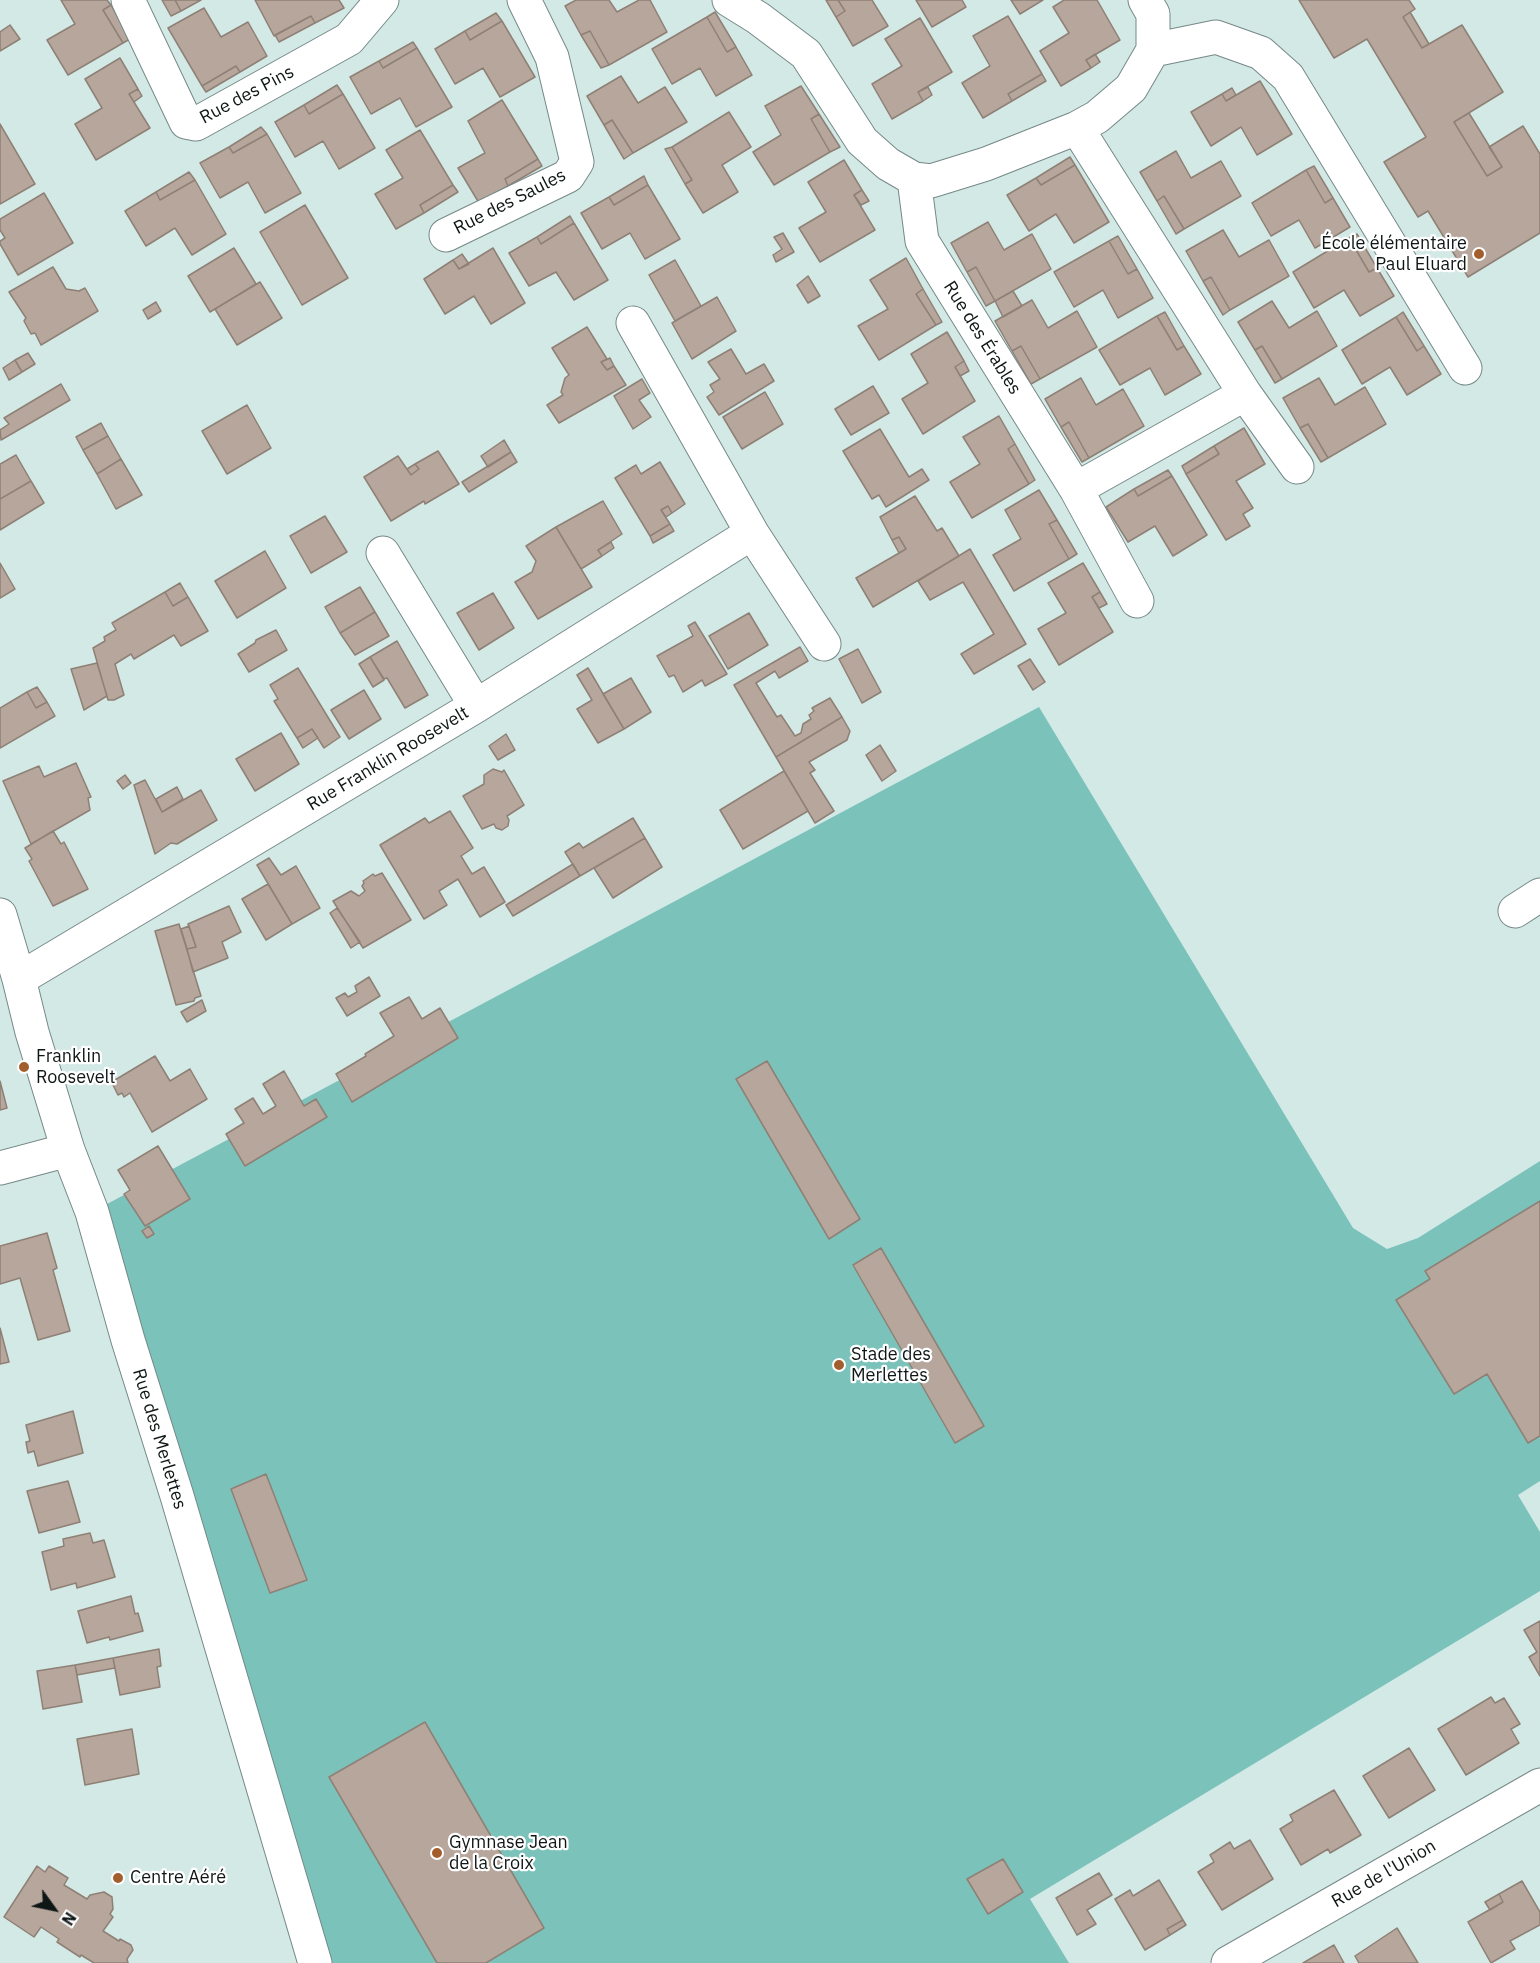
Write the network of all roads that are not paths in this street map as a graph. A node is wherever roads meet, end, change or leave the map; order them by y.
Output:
1 (128, 0) edge
2 (382, 0) edge
3 (524, 0) edge
4 (729, 0) edge
5 (1145, 0) edge
6 (1153, 50) junction
7 (1077, 128) junction
8 (914, 179) junction
9 (446, 235) dead end
10 (633, 323) dead end
11 (1465, 368) dead end
12 (1245, 394) junction
13 (1297, 467) dead end
14 (1076, 489) junction
15 (752, 533) junction
16 (383, 554) dead end
17 (1137, 601) dead end
18 (824, 644) dead end
19 (476, 706) junction
20 (0, 915) edge
21 (19, 979) junction
22 (68, 1150) junction
23 (0, 1168) edge
24 (1540, 1785) edge
25 (315, 1963) edge
26 (1228, 1963) edge

1 - 2 street, Rue des Pins
3 - 9 street, Rue des Saules
4 - 8 street
5 - 6 street
6 - 7 street
6 - 11 street
7 - 8 street
7 - 12 street
8 - 14 street, Rue des Érables
10 - 15 street
12 - 13 street
12 - 14 street
14 - 17 street, Rue des Érables
15 - 18 street
15 - 19 street, Rue Franklin Roosevelt
16 - 19 street
19 - 21 street, Rue Franklin Roosevelt
20 - 21 street, Rue des Merlettes
21 - 22 street, Rue des Merlettes
22 - 23 street
22 - 25 street, Rue des Merlettes
24 - 26 street, Rue de l'Union

